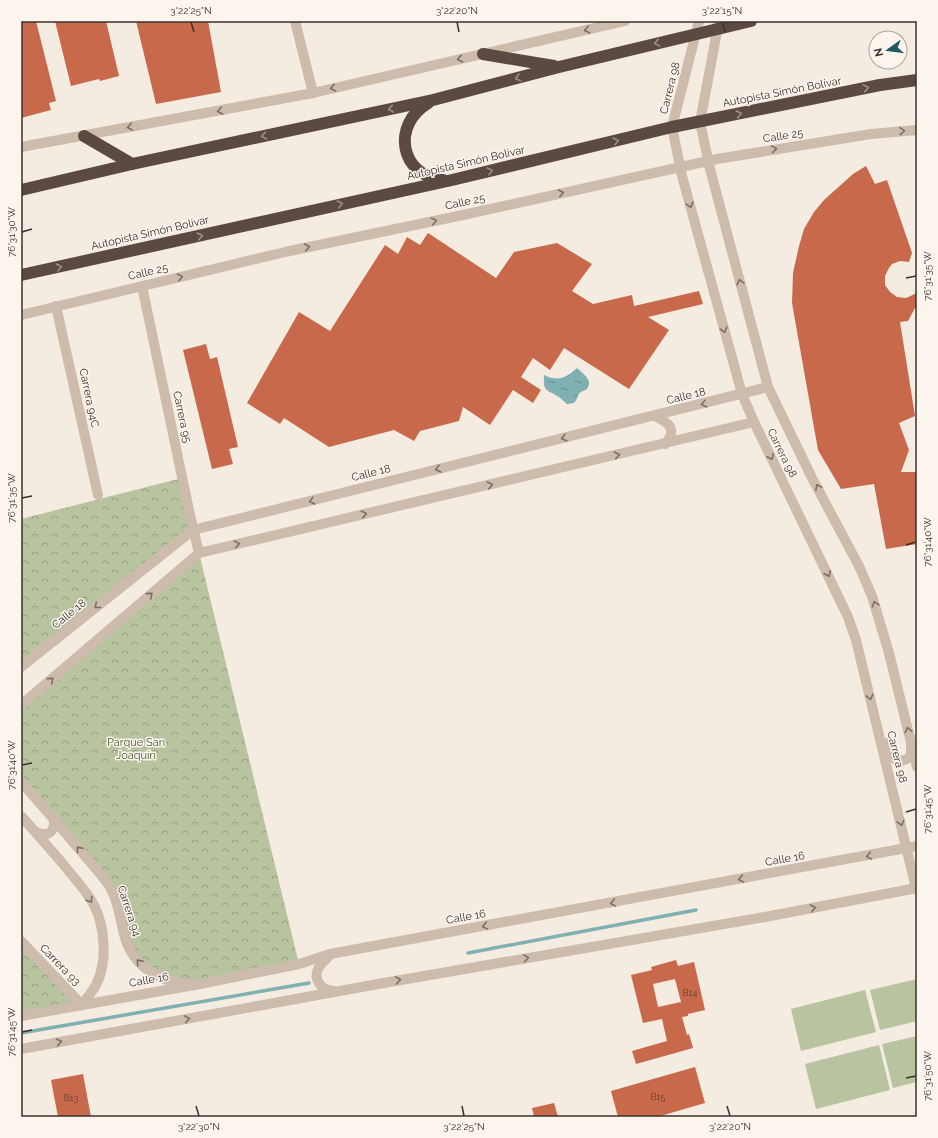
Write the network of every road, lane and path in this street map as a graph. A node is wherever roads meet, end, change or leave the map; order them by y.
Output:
1 (295, 21) edge
2 (625, 21) edge
3 (699, 21) edge
4 (751, 21) edge
5 (718, 25) edge
6 (696, 35) junction
7 (483, 54) junction
8 (559, 67) junction
9 (917, 80) edge
10 (313, 93) junction
11 (433, 100) junction
12 (700, 122) junction
13 (672, 127) junction
14 (917, 130) edge
15 (84, 136) junction
16 (21, 147) edge
17 (708, 161) junction
18 (132, 164) junction
19 (680, 167) junction
20 (452, 180) junction
21 (21, 190) edge
22 (21, 275) edge
23 (142, 286) junction
24 (56, 306) junction
25 (21, 315) edge
26 (768, 387) junction
27 (742, 394) junction
28 (655, 416) junction
29 (754, 422) junction
30 (665, 444) junction
31 (98, 495) dead end
32 (193, 530) junction
33 (199, 553) junction
34 (21, 667) edge
35 (21, 705) edge
36 (877, 724) junction
37 (912, 745) junction
38 (917, 768) edge
39 (21, 782) edge
40 (21, 816) edge
41 (53, 817) junction
42 (36, 832) junction
43 (912, 847) edge
44 (917, 888) edge
45 (21, 941) edge
46 (330, 954) junction
47 (200, 984) junction
48 (378, 984) junction
49 (82, 1005) junction
50 (21, 1016) edge
51 (21, 1049) edge

1 - 10 street
2 -> 7 street
3 - 6 street, Carrera 98
4 - 5 highway
5 - 6 highway
5 - 12 street, Carrera 98
6 -> 8 highway
6 - 13 street, Carrera 98
7 - 8 highway
7 -> 10 street
8 -> 11 highway
12 -> 9 highway, Autopista Simón Bolívar
10 -> 15 street
11 -> 18 highway
11 - 20 highway
12 - 13 highway, Autopista Simón Bolívar
12 - 17 street, Carrera 98
13 - 19 street, Carrera 98
20 -> 13 highway, Autopista Simón Bolívar
17 -> 14 street, Calle 25
15 - 16 street
15 - 18 highway
17 - 19 street, Calle 25
26 -> 17 street, Carrera 98
18 - 21 highway
23 -> 19 street, Calle 25
19 -> 27 street, Carrera 98
22 -> 20 highway, Autopista Simón Bolívar
23 - 24 street, Calle 25
23 - 32 street, Carrera 95
24 - 25 street, Calle 25
24 - 31 street, Carrera 94C
26 - 27 street, Calle 18
37 -> 26 street, Carrera 98
27 -> 28 street, Calle 18
27 - 29 street, Carrera 98
28 - 30 street
28 -> 32 street, Calle 18
29 - 30 street
29 -> 36 street, Carrera 98
33 -> 30 street
32 - 33 street, Carrera 95
32 -> 34 street, Calle 18
35 -> 33 street
36 - 37 street
36 -> 43 street, Carrera 98
37 - 38 street, Carrera 98
39 - 41 street, Carrera 94
40 - 42 street
41 - 42 street
47 -> 41 street, Carrera 94
42 -> 49 street
43 - 44 street, Carrera 98
43 -> 46 street, Calle 16
48 -> 44 street
45 - 49 street, Carrera 93
46 - 47 street, Calle 16
46 - 48 street
47 - 49 street, Calle 16
51 -> 48 street
49 - 50 street, Calle 16

